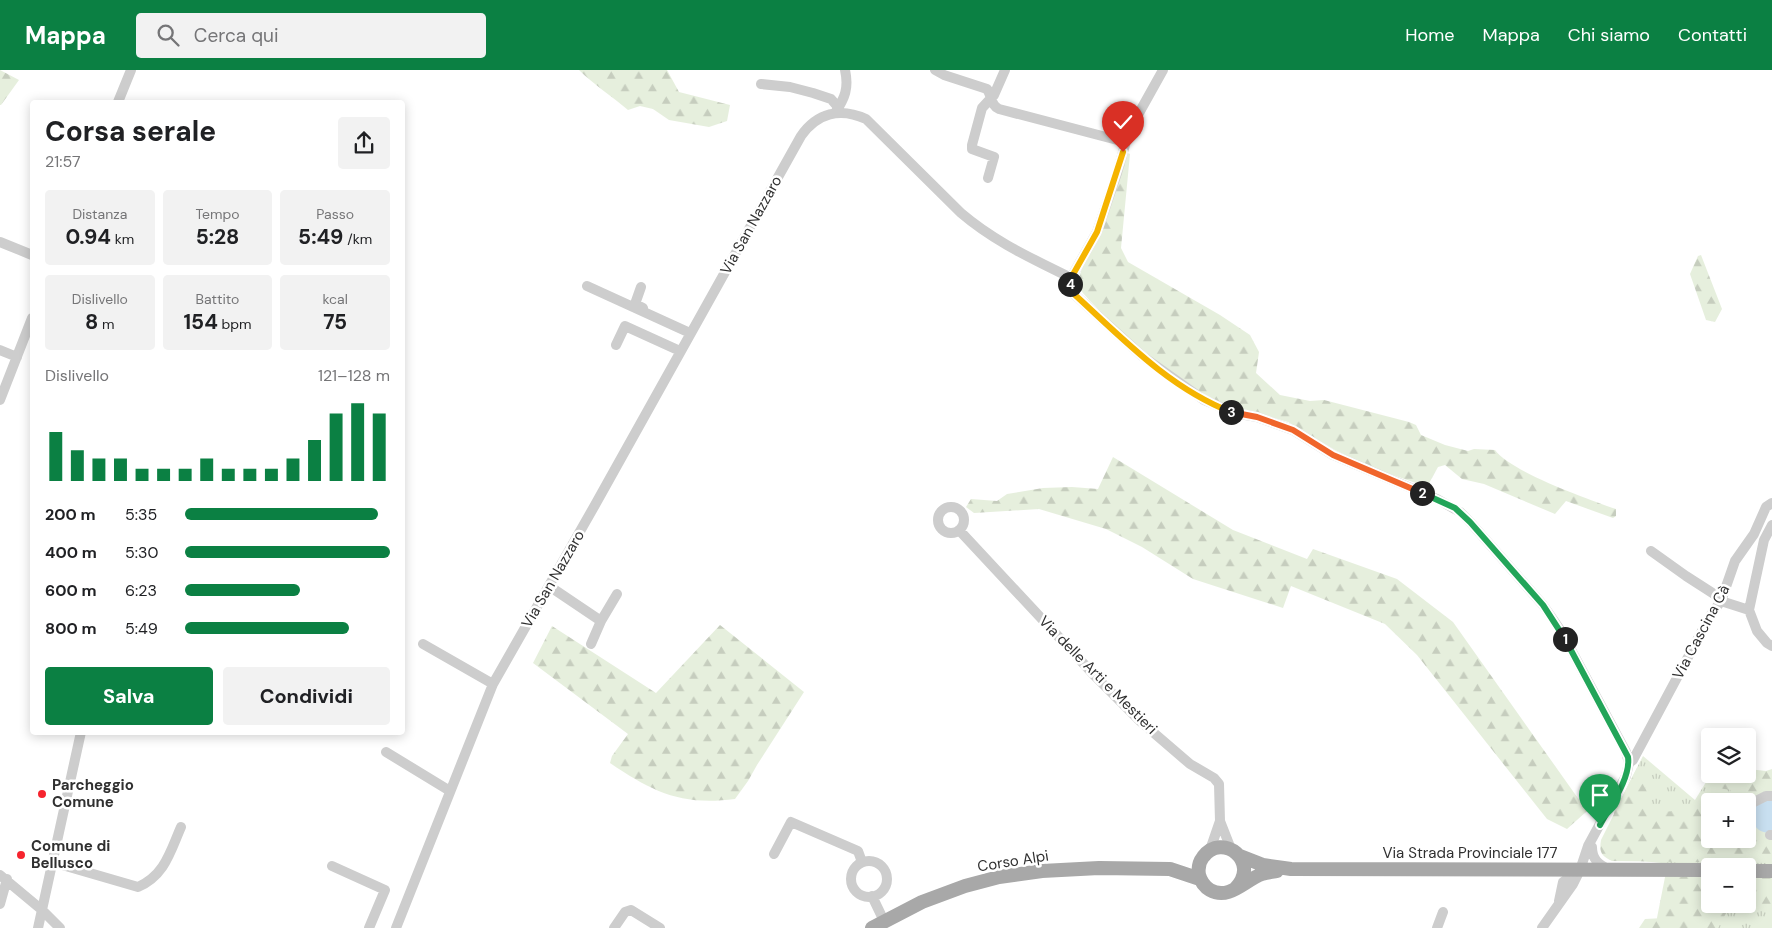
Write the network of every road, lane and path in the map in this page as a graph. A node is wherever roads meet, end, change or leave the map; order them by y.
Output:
1 (131, 70) edge
2 (845, 70) edge
3 (1005, 70) edge
4 (1163, 70) edge
5 (942, 73) edge
6 (761, 84) dead end
7 (991, 99) junction
8 (119, 100) edge
9 (836, 110) junction
10 (1125, 142) junction
11 (988, 178) dead end
12 (0, 242) edge
13 (30, 253) edge
14 (1071, 278) junction
15 (587, 286) dead end
16 (641, 287) dead end
17 (30, 323) edge
18 (691, 331) junction
19 (616, 345) dead end
20 (0, 350) edge
21 (680, 351) junction
22 (17, 357) junction
23 (0, 400) edge
24 (1772, 502) edge
25 (1772, 525) edge
26 (959, 530) dead end
27 (1651, 551) dead end
28 (1670, 557) dead end
29 (1686, 576) junction
30 (549, 586) junction
31 (617, 594) dead end
32 (1721, 601) junction
33 (1749, 610) junction
34 (601, 621) junction
35 (423, 644) dead end
36 (591, 644) dead end
37 (1772, 646) edge
38 (493, 684) junction
39 (80, 735) edge
40 (386, 752) dead end
41 (1629, 763) junction
42 (450, 791) junction
43 (1772, 796) edge
44 (1756, 800) edge
45 (1220, 821) junction
46 (181, 827) dead end
47 (1590, 847) junction
48 (1236, 853) junction
49 (774, 854) dead end
50 (1205, 855) junction
51 (52, 862) junction
52 (862, 862) junction
53 (332, 866) dead end
54 (1291, 868) junction
55 (1170, 869) junction
56 (1553, 870) junction
57 (1580, 870) junction
58 (1609, 870) junction
59 (1701, 870) edge
60 (1756, 871) edge
61 (1772, 871) edge
62 (2, 876) edge
63 (1200, 879) junction
64 (1568, 883) junction
65 (1235, 889) junction
66 (872, 896) junction
67 (0, 904) edge
68 (42, 910) junction
69 (1443, 912) dead end
70 (884, 921) junction
71 (399, 927) edge
72 (38, 928) edge
73 (60, 928) edge
74 (369, 928) edge
75 (614, 928) edge
76 (660, 928) edge
77 (872, 928) edge
78 (1437, 928) edge
79 (1542, 928) edge

1 - 8 street
2 - 9 street
3 - 7 street
4 - 10 street
5 - 7 street
6 - 9 street
7 - 10 street
7 - 11 street
9 - 14 street
9 - 18 street, Via San Nazzaro
10 - 14 street
12 - 13 street
14 - 41 street
15 - 18 street
16 - 18 street
17 - 22 street
18 - 21 street, Via San Nazzaro
19 - 21 street
20 - 22 street
21 - 30 street, Via San Nazzaro
22 - 23 street
24 - 32 street, Via Cascina Cà
25 - 33 street
26 - 45 street, Via delle Arti e Mestieri
27 - 29 street
28 - 29 street
29 - 32 street
30 - 34 street
30 - 38 street, Via San Nazzaro
31 - 34 street
32 - 33 street
32 - 41 street, Via Cascina Cà
33 - 37 street
34 - 36 street
35 - 38 street
38 - 42 street, Via San Nazzaro
39 - 51 street
40 - 42 street
41 - 47 street, Via Cascina Cà
42 - 71 street, Via San Nazzaro
43 - 44 street
45 - 48 street, Via delle Arti e Mestieri
45 - 50 street, Via delle Arti e Mestieri
46 - 51 street
47 - 56 street
47 - 57 street, Via Cascina Cà
47 - 58 street
48 - 50 main road, Via Strada Provinciale 177
48 - 54 main road, Via Strada Provinciale 177
48 - 65 main road
49 - 52 street
50 - 55 main road, Corso Alpi
50 - 63 main road
51 - 68 street
52 - 66 street
52 - 66 street
53 - 74 street
54 - 56 main road, Via Strada Provinciale 177
54 - 65 main road, Via Strada Provinciale 177
55 - 63 main road, Corso Alpi
55 - 70 main road, Corso Alpi
56 - 57 main road, Via Strada Provinciale 177
56 - 64 street
57 - 58 main road, Via Strada Provinciale 177
57 - 64 street, Via Cascina Cà
58 - 59 main road, Via Strada Provinciale 177
58 - 64 street
60 - 61 main road
62 - 67 street
62 - 68 street
63 - 65 main road, Via Strada Provinciale 177
64 - 79 street, Via Cascina Cà
66 - 70 street
68 - 72 street
68 - 73 street
69 - 78 street
70 - 77 main road, Corso Alpi
75 - 76 street

